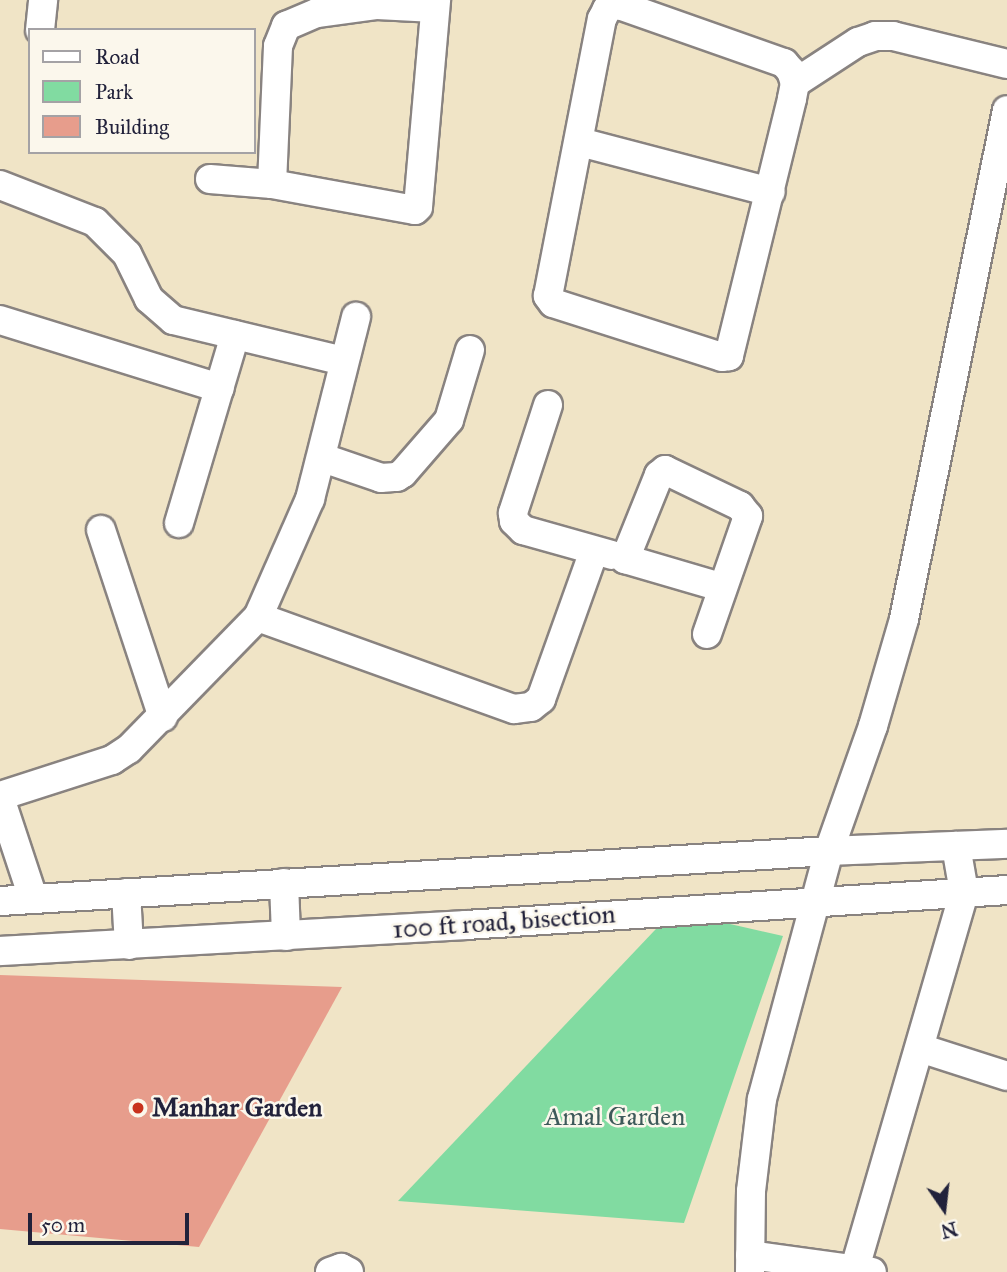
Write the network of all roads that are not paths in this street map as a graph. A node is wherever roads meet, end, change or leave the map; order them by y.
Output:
1 (43, 0) edge
2 (435, 4) edge
3 (40, 28) edge
4 (1007, 65) edge
5 (795, 83) junction
6 (1007, 110) edge
7 (580, 142) junction
8 (211, 179) dead end
9 (272, 184) junction
10 (0, 185) edge
11 (771, 192) junction
12 (356, 317) dead end
13 (0, 320) edge
14 (236, 335) junction
15 (470, 350) dead end
16 (344, 361) junction
17 (220, 388) junction
18 (548, 405) dead end
19 (323, 458) junction
20 (180, 523) dead end
21 (101, 530) dead end
22 (594, 551) junction
23 (625, 559) junction
24 (721, 587) junction
25 (258, 617) junction
26 (707, 634) dead end
27 (163, 717) junction
28 (0, 797) edge
29 (1007, 844) edge
30 (956, 846) junction
31 (829, 851) junction
32 (284, 883) junction
33 (1007, 890) edge
34 (964, 892) junction
35 (126, 893) junction
36 (33, 898) junction
37 (0, 901) edge
38 (817, 901) junction
39 (285, 936) junction
40 (129, 944) junction
41 (0, 951) edge
42 (920, 1048) junction
43 (1007, 1076) edge
44 (750, 1263) edge
45 (864, 1270) edge
46 (330, 1272) edge
47 (349, 1272) edge

1 - 3 street
2 - 9 street
2 - 9 street
4 - 5 street
5 - 7 street
5 - 11 street
6 - 31 street
7 - 11 street
7 - 11 street
8 - 9 street
10 - 14 street
12 - 16 street
13 - 17 street
14 - 16 street
14 - 17 street
15 - 19 street
16 - 19 street
17 - 20 street
18 - 22 street
19 - 25 street
21 - 27 street
22 - 23 street
22 - 25 street
23 - 24 street
23 - 24 street
24 - 26 street
25 - 27 street
27 - 28 street
28 - 36 street
29 - 30 street, 100 ft road, bisection
30 - 31 street, 100 ft road, bisection
30 - 34 street
31 - 32 street, 100 ft road, bisection
31 - 38 street
32 - 35 street, 100 ft road, bisection
32 - 39 street
33 - 34 street, 100 ft road, bisection
34 - 38 street, 100 ft road, bisection
34 - 42 street
35 - 36 street, 100 ft road, bisection
35 - 40 street
36 - 37 street, 100 ft road, bisection
38 - 39 street, 100 ft road, bisection
38 - 44 street
39 - 40 street, 100 ft road, bisection
40 - 41 street, 100 ft road, bisection
42 - 43 street
42 - 45 street
44 - 45 street
46 - 47 street

